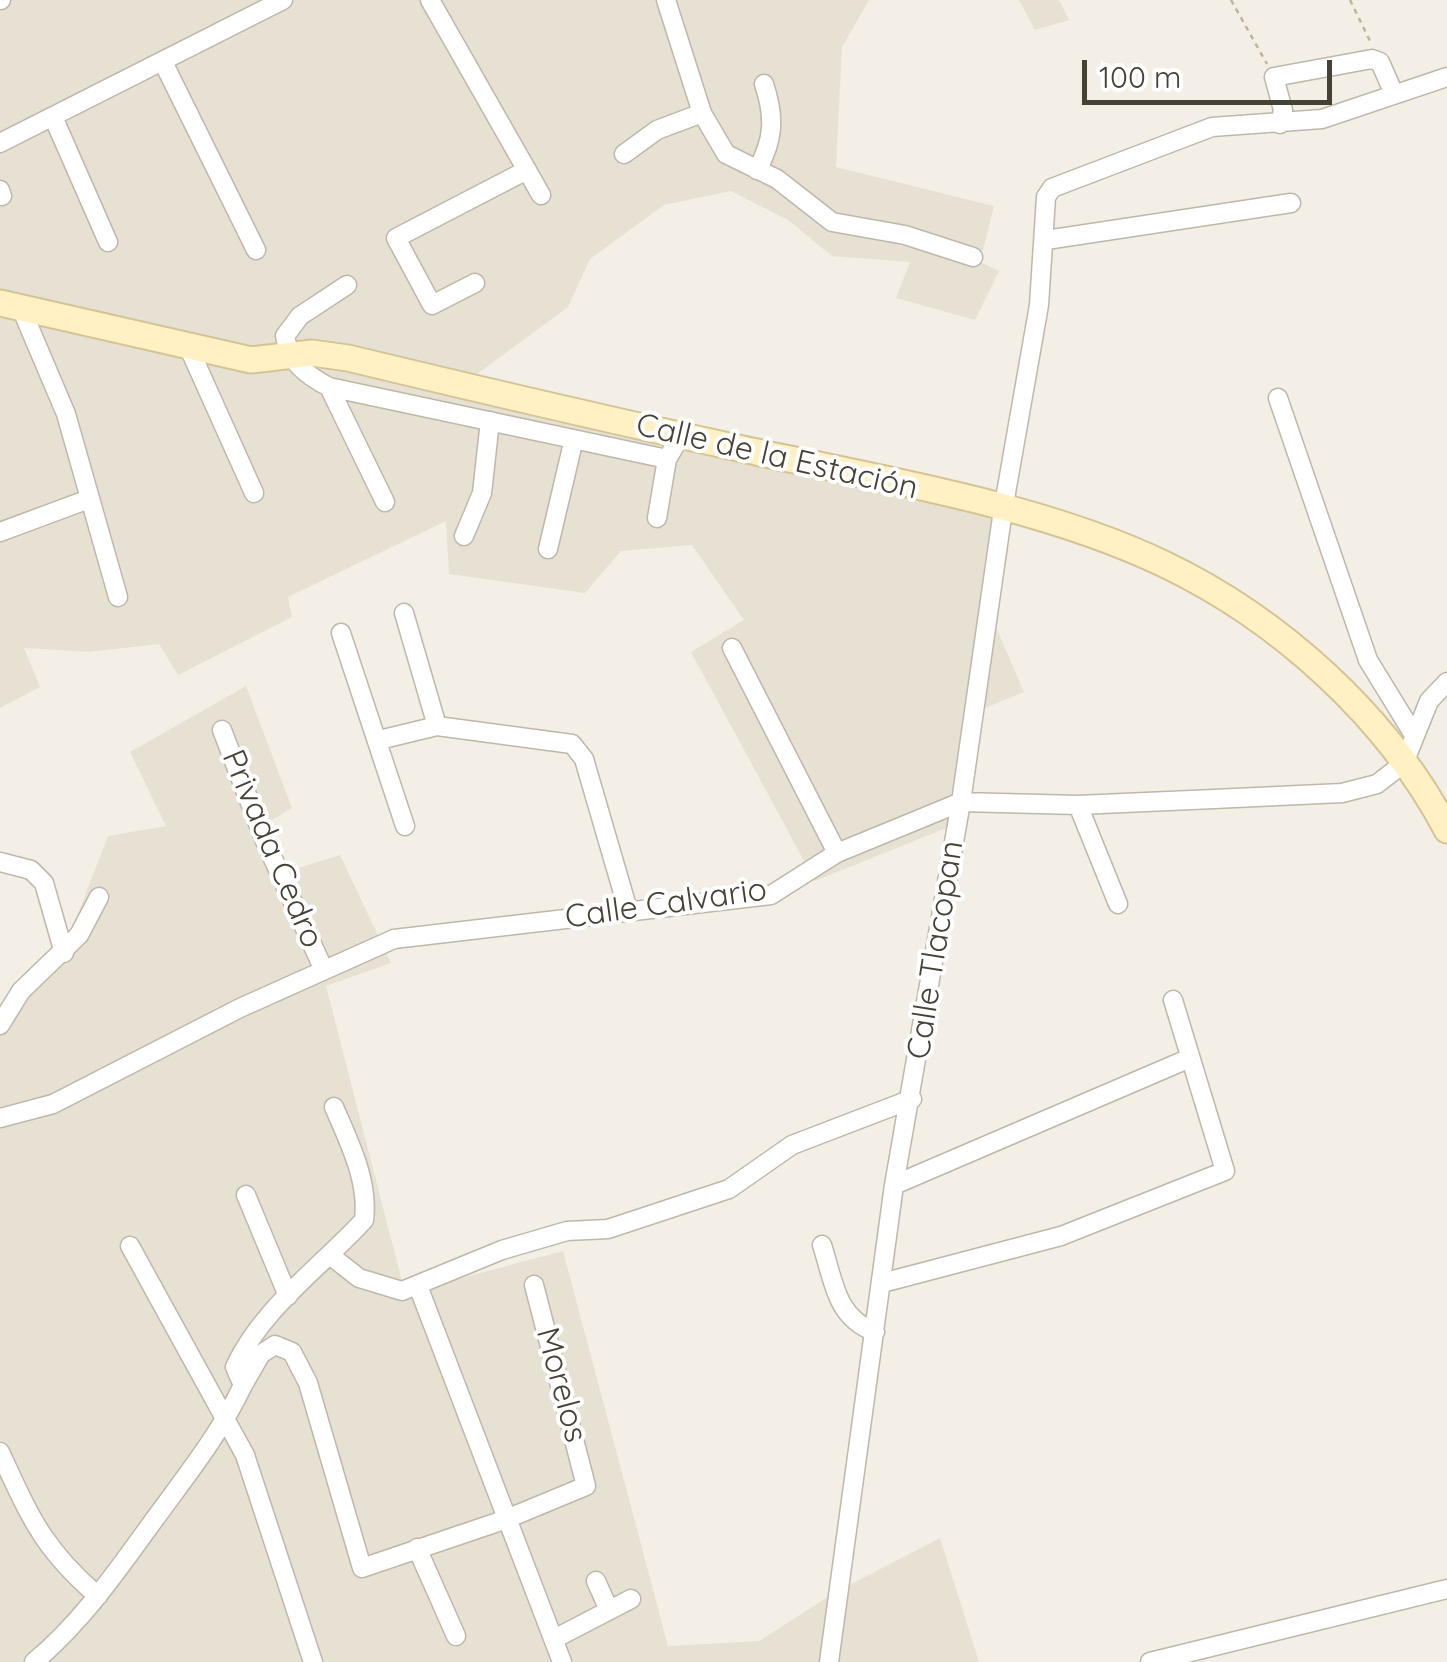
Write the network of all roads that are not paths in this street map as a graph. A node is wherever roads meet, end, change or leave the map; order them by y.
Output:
1 (283, 0) edge
2 (430, 0) edge
3 (666, 0) edge
4 (163, 62) junction
5 (1447, 77) edge
6 (764, 84) dead end
7 (1394, 94) junction
8 (702, 113) junction
9 (54, 118) junction
10 (1280, 124) junction
11 (0, 143) edge
12 (624, 154) dead end
13 (527, 170) junction
14 (757, 170) junction
15 (541, 195) dead end
16 (1291, 202) dead end
17 (1046, 240) junction
18 (108, 242) dead end
19 (256, 250) dead end
20 (972, 257) dead end
21 (475, 283) dead end
22 (347, 284) dead end
23 (10, 306) edge
24 (188, 346) junction
25 (288, 354) junction
26 (329, 387) junction
27 (1278, 398) dead end
28 (490, 422) junction
29 (681, 436) junction
30 (573, 443) junction
31 (666, 459) junction
32 (254, 493) dead end
33 (89, 499) junction
34 (385, 502) dead end
35 (1002, 510) junction
36 (656, 518) dead end
37 (0, 532) edge
38 (464, 536) dead end
39 (548, 549) dead end
40 (118, 596) dead end
41 (404, 613) dead end
42 (341, 633) dead end
43 (732, 648) dead end
44 (1447, 682) edge
45 (437, 726) junction
46 (222, 730) dead end
47 (1414, 735) junction
48 (380, 740) junction
49 (1404, 762) junction
50 (961, 802) junction
51 (1078, 805) junction
52 (405, 826) dead end
53 (1447, 830) edge
54 (836, 854) junction
55 (0, 862) edge
56 (100, 897) dead end
57 (1118, 904) dead end
58 (628, 910) junction
59 (64, 954) junction
60 (323, 968) junction
61 (6, 998) edge
62 (1173, 1000) dead end
63 (0, 1025) edge
64 (1190, 1058) junction
65 (912, 1099) junction
66 (334, 1107) dead end
67 (0, 1118) edge
68 (894, 1185) junction
69 (246, 1195) dead end
70 (822, 1244) dead end
71 (130, 1246) dead end
72 (331, 1256) junction
73 (882, 1284) junction
74 (418, 1286) junction
75 (534, 1286) dead end
76 (288, 1296) junction
77 (875, 1332) junction
78 (243, 1385) junction
79 (224, 1424) junction
80 (0, 1452) edge
81 (504, 1520) junction
82 (418, 1548) junction
83 (596, 1581) dead end
84 (1447, 1588) edge
85 (98, 1596) junction
86 (631, 1599) dead end
87 (609, 1610) junction
88 (456, 1636) dead end
89 (554, 1639) junction
90 (34, 1662) edge
91 (313, 1662) edge
92 (562, 1662) edge
93 (829, 1662) edge
94 (1150, 1662) edge

1 - 4 street
2 - 13 street
3 - 8 street
4 - 9 street
4 - 19 street
5 - 7 street
6 - 14 street
7 - 10 street
7 - 10 street
8 - 12 street
8 - 14 street
9 - 11 street
9 - 18 street
10 - 17 street, Calle Tlacopan
13 - 15 street
13 - 21 street
14 - 20 street
16 - 17 street
17 - 35 street, Calle Tlacopan
22 - 25 street
23 - 24 street, Calle de la Estación
23 - 33 street
24 - 25 street, Calle de la Estación
24 - 32 street
25 - 26 street
25 - 29 street, Calle de la Estación
26 - 28 street
26 - 34 street
27 - 47 street
28 - 30 street
28 - 38 street
29 - 31 street
29 - 35 street, Calle de la Estación
30 - 31 street
30 - 39 street
31 - 36 street
33 - 37 street
33 - 40 street
35 - 49 street, Calle de la Estación
35 - 50 street, Calle Tlacopan
41 - 45 street
42 - 48 street
43 - 54 street
44 - 47 street
45 - 48 street
45 - 58 street
46 - 60 street, Privada Cedro
47 - 49 street
48 - 52 street
49 - 51 street, Calle Calvario
49 - 53 street, Calle de la Estación
50 - 51 street, Calle Calvario
50 - 54 street, Calle Calvario
50 - 65 street, Calle Tlacopan
51 - 57 street
54 - 58 street, Calle Calvario
55 - 59 street
56 - 59 street
58 - 60 street, Calle Calvario
59 - 61 street
60 - 67 street, Calle Calvario
61 - 63 street
62 - 64 street
64 - 68 street
64 - 73 street
65 - 68 street, Calle Tlacopan
65 - 74 street
66 - 72 street
68 - 73 street, Calle Tlacopan
69 - 76 street
70 - 77 street
71 - 79 street
72 - 74 street
72 - 76 street
73 - 77 street, Calle Tlacopan
74 - 81 street
75 - 81 street, Morelos
76 - 78 street
77 - 93 street, Calle Tlacopan
78 - 79 street
78 - 82 street
79 - 85 street
79 - 91 street
80 - 85 street
81 - 82 street
81 - 89 street
82 - 88 street
83 - 87 street
84 - 94 street
85 - 90 street
86 - 87 street
87 - 89 street
89 - 92 street

